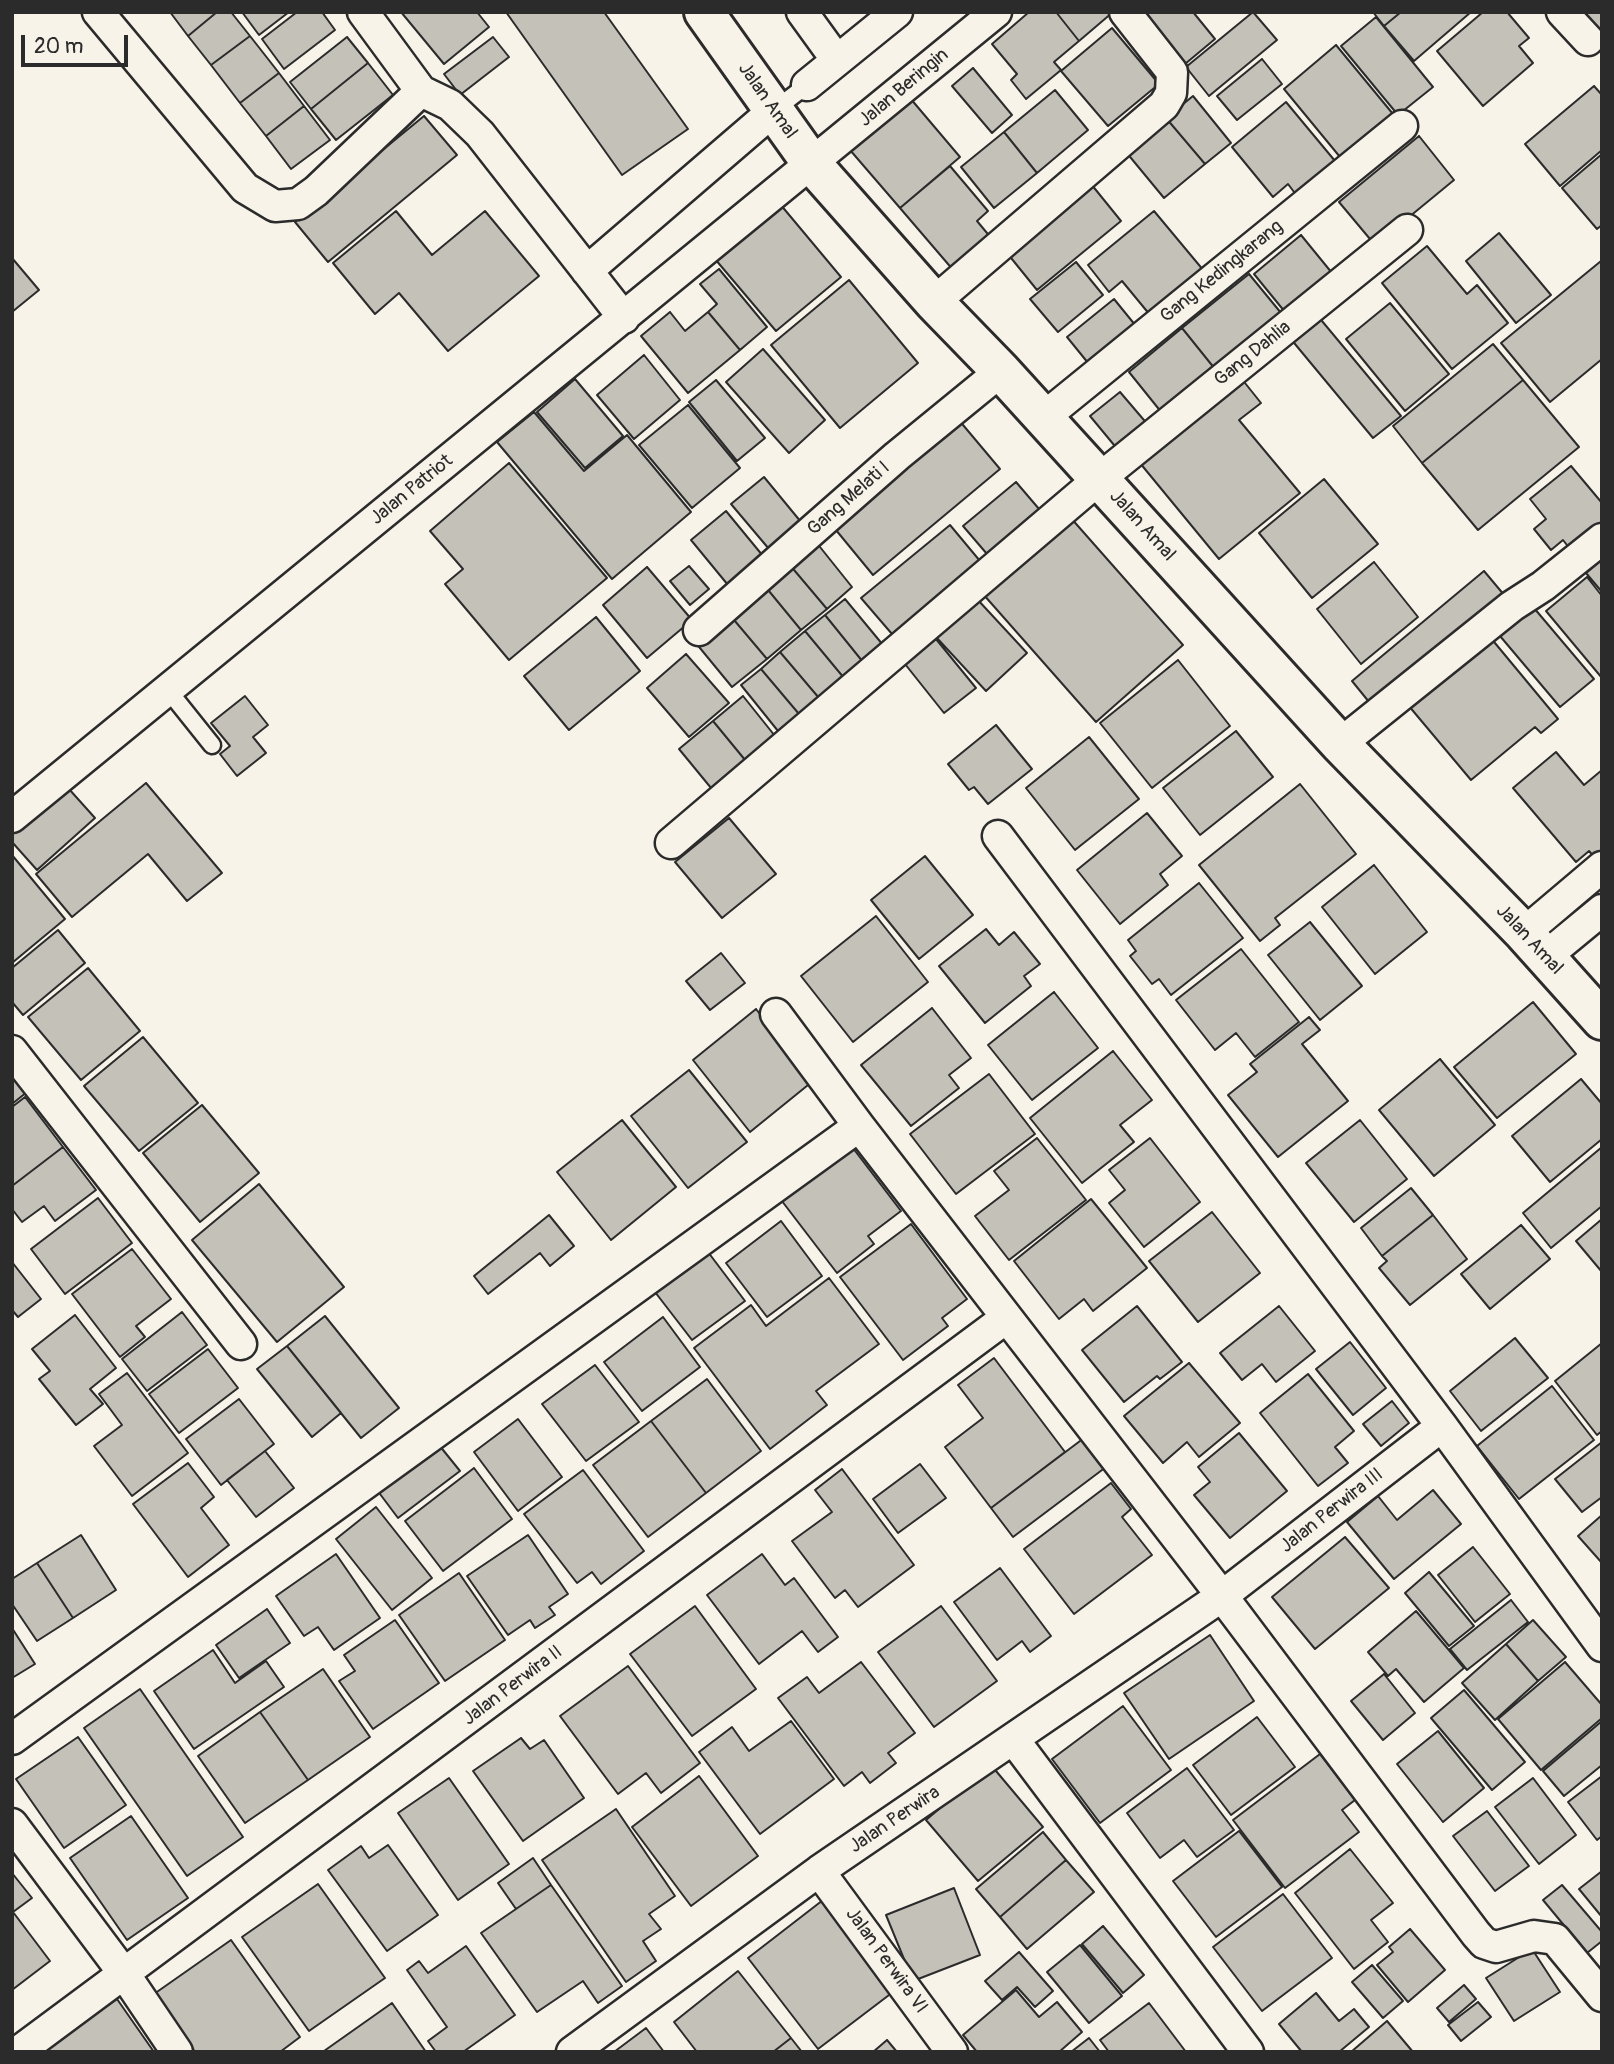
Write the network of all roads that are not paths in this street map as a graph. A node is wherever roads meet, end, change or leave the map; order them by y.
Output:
1 (98, 12) edge
2 (363, 12) edge
3 (704, 12) edge
4 (802, 12) edge
5 (897, 12) edge
6 (996, 12) edge
7 (1125, 12) edge
8 (1562, 12) edge
9 (1588, 40) dead end
10 (836, 59) junction
11 (807, 85) joint
12 (421, 91) junction
13 (773, 111) junction
14 (1402, 126) dead end
15 (812, 164) junction
16 (1407, 230) dead end
17 (587, 271) junction
18 (933, 302) junction
19 (624, 318) junction
20 (1001, 371) junction
21 (1043, 418) junction
22 (1099, 479) junction
23 (1602, 539) edge
24 (699, 630) dead end
25 (168, 690) junction
26 (1340, 744) junction
27 (212, 745) dead end
28 (12, 817) edge
29 (998, 836) dead end
30 (671, 843) dead end
31 (1602, 867) edge
32 (1602, 910) edge
33 (1535, 945) junction
34 (776, 1014) dead end
35 (1602, 1020) edge
36 (12, 1051) edge
37 (859, 1126) junction
38 (1006, 1318) junction
39 (242, 1344) dead end
40 (1442, 1426) junction
41 (1222, 1597) junction
42 (1602, 1646) edge
43 (12, 1739) edge
44 (1014, 1740) junction
45 (12, 1824) edge
46 (819, 1871) junction
47 (125, 1975) junction
48 (1602, 1996) edge
49 (18, 2052) edge
50 (177, 2052) edge
51 (572, 2052) edge
52 (952, 2052) edge
53 (1248, 2052) edge

1 - 12 street
2 - 12 street
3 - 13 street, Jalan Amal
4 - 10 street
5 - 10 street
6 - 15 street, Jalan Beringin
7 - 18 street
8 - 9 street
10 - 11 street
11 - 13 lane
12 - 17 street
13 - 15 street, Jalan Amal
13 - 17 street
14 - 21 street, Gang Kedingkarang
15 - 18 street, Jalan Amal
15 - 19 street, Jalan Patriot
16 - 22 street, Gang Dahlia
17 - 19 street
18 - 20 street, Jalan Amal
19 - 25 street, Jalan Patriot
20 - 21 street, Jalan Amal
20 - 24 street, Gang Melati I
21 - 22 street, Jalan Amal
22 - 26 street, Jalan Amal
22 - 30 street, Gang Dahlia
23 - 26 street
25 - 27 lane
25 - 28 street, Jalan Patriot
26 - 33 street, Jalan Amal
29 - 40 street
31 - 33 street
32 - 33 street
33 - 35 street, Jalan Amal
34 - 37 street
36 - 39 street
37 - 38 street
37 - 43 street
38 - 41 street
38 - 47 street, Jalan Perwira II
40 - 41 street, Jalan Perwira III
40 - 42 street
41 - 44 street, Jalan Perwira
41 - 48 street
44 - 46 street, Jalan Perwira
44 - 53 street
45 - 47 street
46 - 51 street, Jalan Perwira
46 - 52 street, Jalan Perwira VI
47 - 49 street, Jalan Perwira II
47 - 50 street

